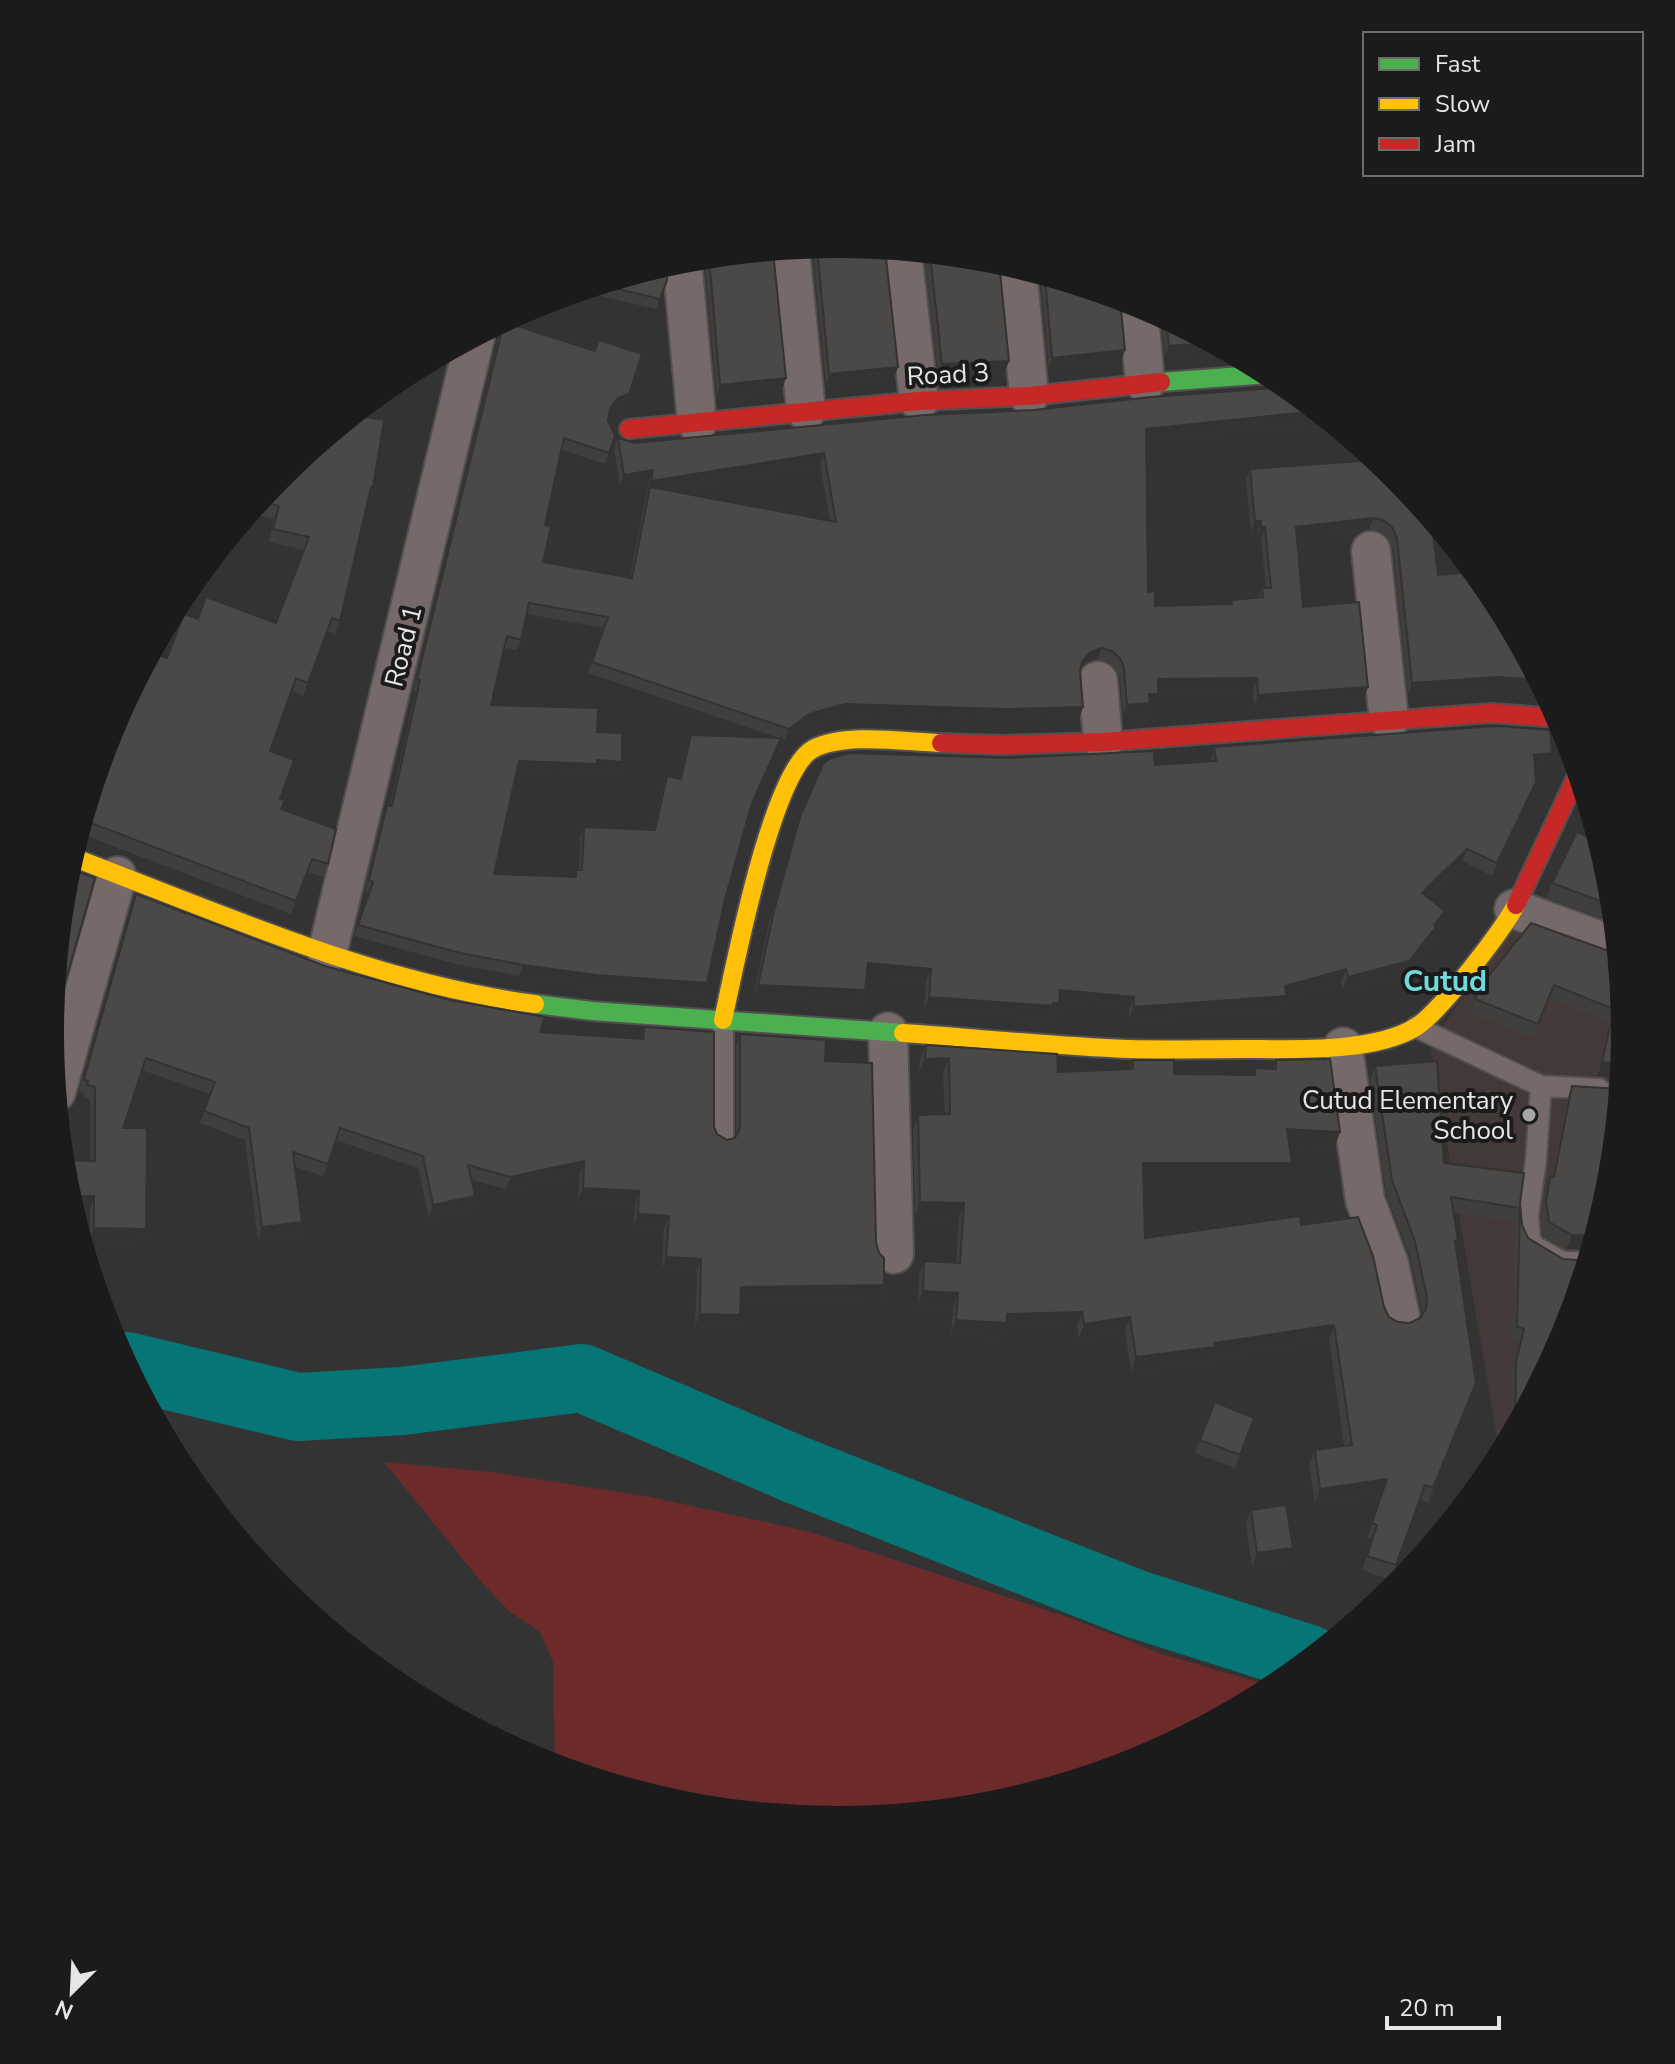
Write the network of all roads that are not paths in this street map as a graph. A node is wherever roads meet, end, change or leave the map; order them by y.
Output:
1 (791, 260) edge
2 (903, 262) edge
3 (683, 274) edge
4 (1018, 280) edge
5 (1139, 319) edge
6 (470, 352) edge
7 (1240, 372) edge
8 (1145, 383) junction
9 (1029, 396) junction
10 (919, 401) junction
11 (806, 411) junction
12 (697, 423) junction
13 (629, 429) dead end
14 (1371, 551) dead end
15 (1098, 681) dead end
16 (1543, 717) edge
17 (1389, 720) junction
18 (1103, 742) junction
19 (1571, 788) edge
20 (83, 862) edge
21 (117, 876) junction
22 (1514, 909) junction
23 (1605, 943) edge
24 (327, 954) junction
25 (723, 1020) junction
26 (1416, 1027) junction
27 (888, 1032) junction
28 (1343, 1047) junction
29 (65, 1060) edge
30 (1541, 1086) junction
31 (1608, 1089) edge
32 (723, 1139) edge
33 (894, 1254) dead end
34 (1576, 1262) edge
35 (1400, 1316) dead end

1 - 11 street
2 - 10 street
3 - 12 street
4 - 9 street
5 - 8 street
6 - 24 street, Road 1
7 - 8 street, Road 3
8 - 9 street, Road 3
9 - 10 street, Road 3
10 - 11 street, Road 3
11 - 12 street, Road 3
12 - 13 street, Road 3
14 - 17 street
15 - 18 street
16 - 17 street
17 - 18 street
18 - 25 street
19 - 22 street
20 - 21 street
21 - 24 street
21 - 29 street
22 - 23 street
22 - 26 street
24 - 25 street
25 - 27 street
25 - 32 lane
26 - 28 street
26 - 30 lane
27 - 28 street
27 - 33 street
28 - 35 street
30 - 31 lane
30 - 34 lane

